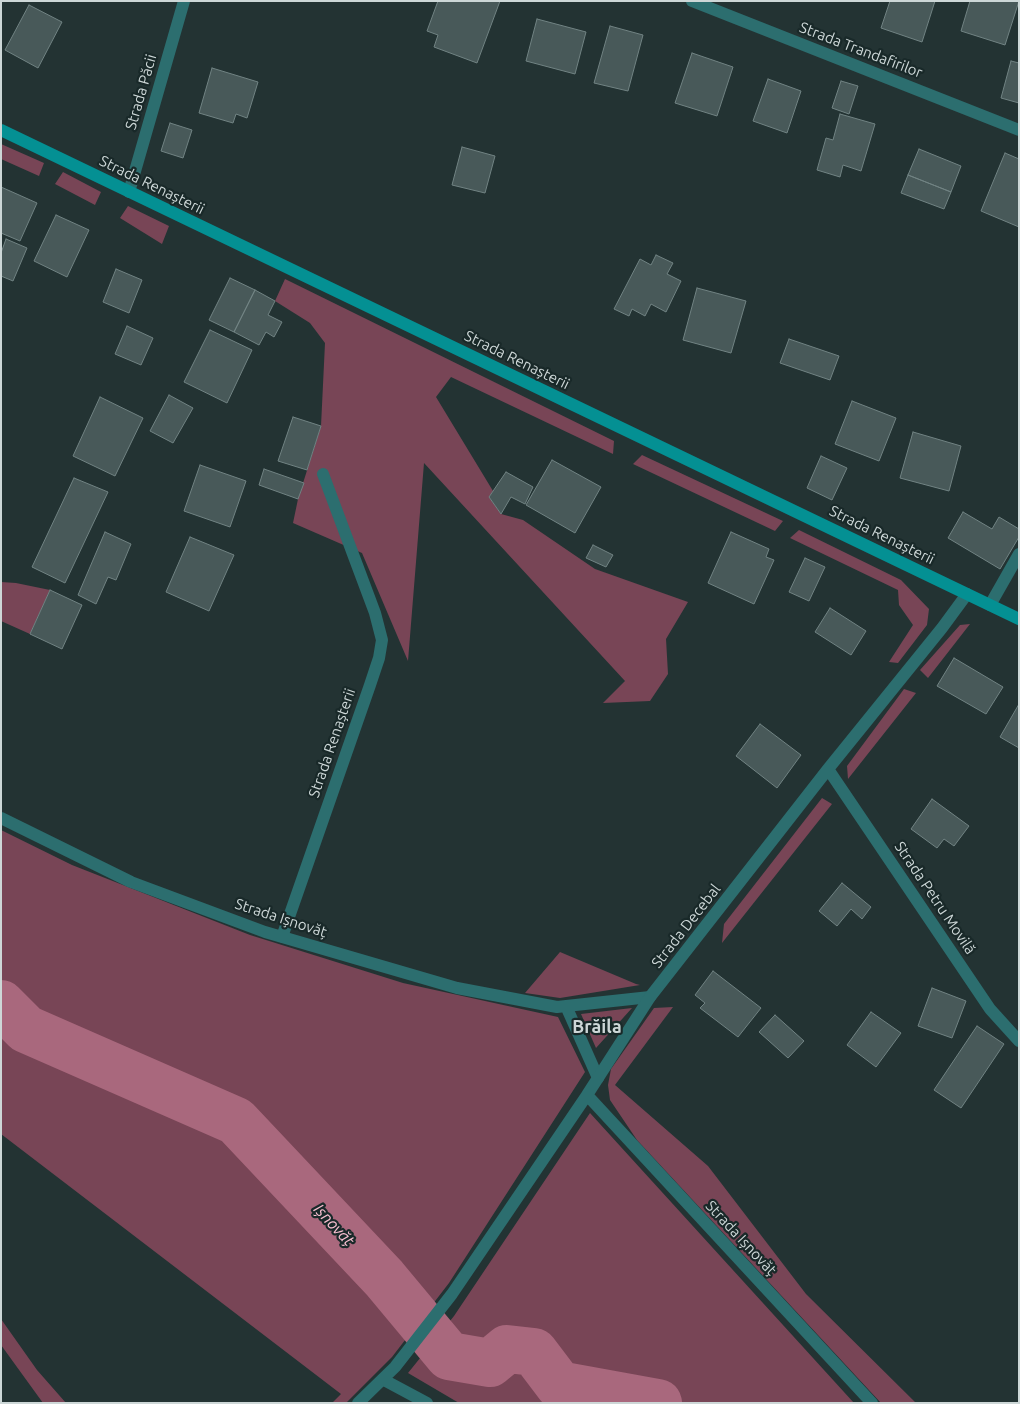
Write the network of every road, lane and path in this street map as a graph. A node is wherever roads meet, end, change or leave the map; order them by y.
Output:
1 (184, 1) edge
2 (692, 1) edge
3 (1, 130) edge
4 (1019, 130) edge
5 (129, 192) junction
6 (323, 474) dead end
7 (1019, 554) edge
8 (967, 594) junction
9 (990, 605) junction
10 (1019, 619) edge
11 (828, 770) junction
12 (1, 818) edge
13 (282, 937) junction
14 (650, 997) junction
15 (566, 1006) junction
16 (1019, 1041) edge
17 (598, 1078) junction
18 (587, 1095) junction
19 (384, 1380) junction
20 (358, 1403) edge
21 (427, 1403) edge
22 (872, 1403) edge

1 - 5 street, Strada Păcii
2 - 4 street, Strada Trandafirilor
3 - 5 main road, Strada Renașterii
5 - 8 main road, Strada Renașterii
6 - 13 street, Strada Renașterii
7 - 9 street
8 - 9 main road, Strada Renașterii
8 - 11 street, Strada Decebal
9 - 10 main road, Strada Renașterii
11 - 14 street, Strada Decebal
11 - 16 street, Strada Petru Movilă
12 - 13 street, Strada Ișnovăț
13 - 15 street, Strada Ișnovăț
14 - 15 street, Strada Ișnovăț
14 - 17 street, Strada Decebal
15 - 17 street
17 - 18 street, Strada Decebal
18 - 19 street, Strada Decebal
18 - 22 street, Strada Ișnovăț
19 - 20 street
19 - 21 street

